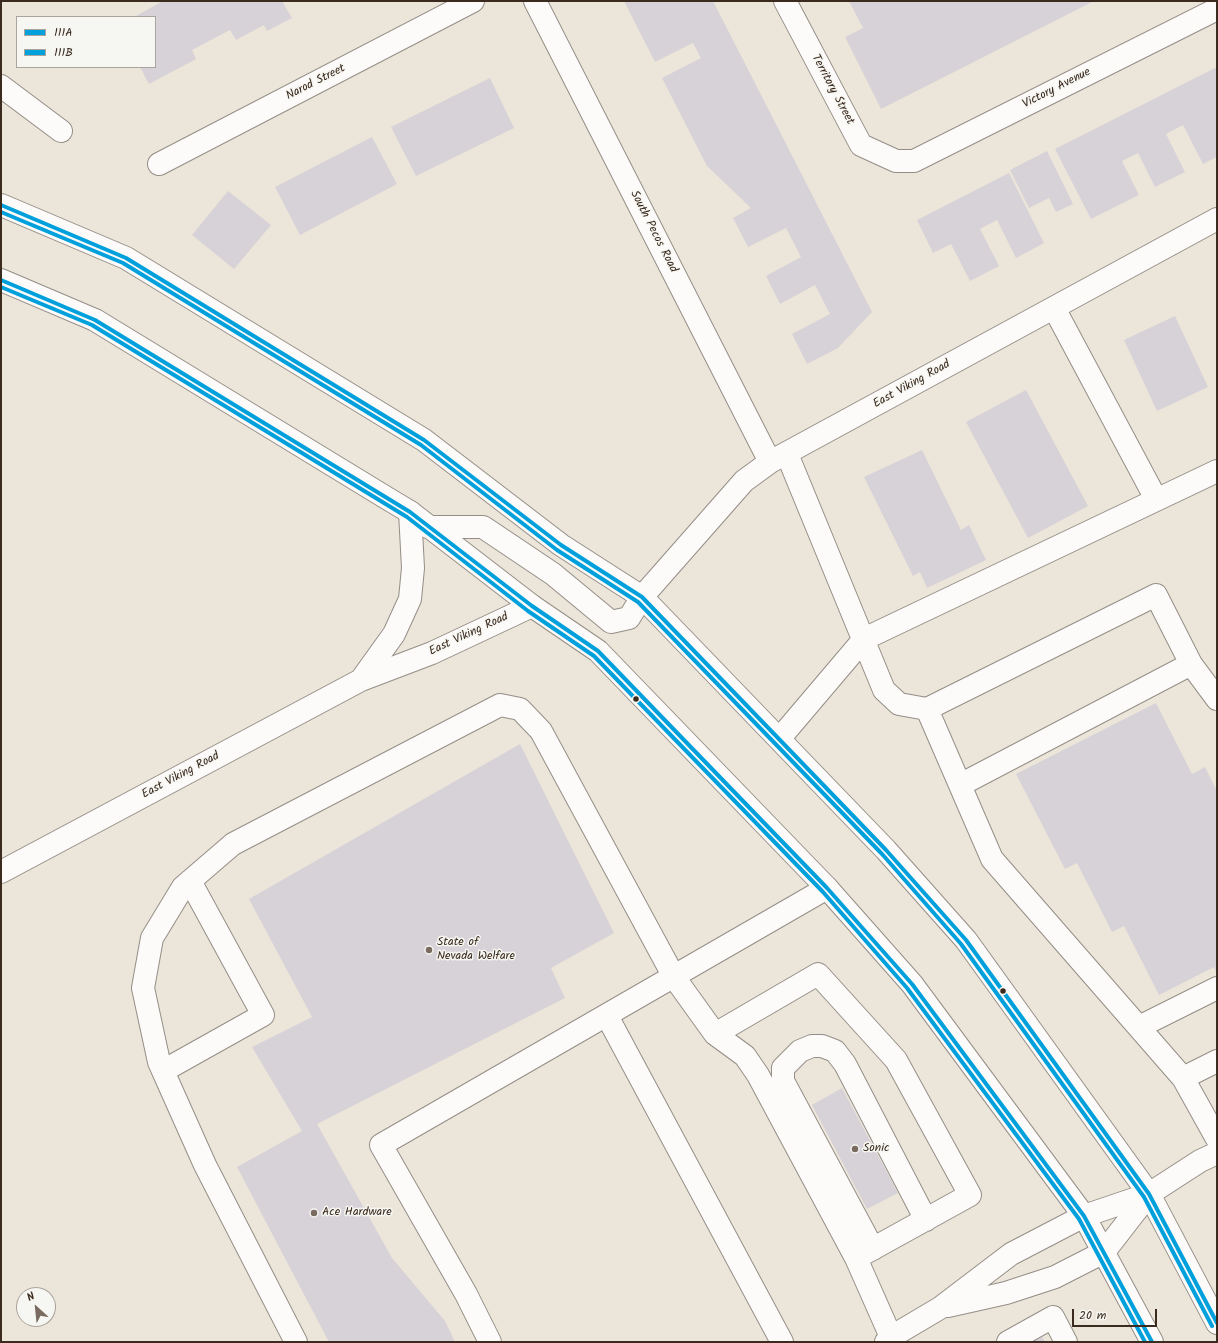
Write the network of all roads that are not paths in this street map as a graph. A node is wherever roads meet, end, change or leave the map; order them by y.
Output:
1 (473, 1) edge
2 (535, 1) edge
3 (785, 1) edge
4 (1217, 9) edge
5 (1, 86) edge
6 (61, 131) dead end
7 (896, 161) joint
8 (159, 164) dead end
9 (1, 205) edge
10 (1217, 219) edge
11 (1, 280) edge
12 (1054, 308) junction
13 (779, 458) junction
14 (1217, 471) edge
15 (1156, 499) junction
16 (410, 512) junction
17 (428, 527) junction
18 (642, 597) junction
19 (532, 606) junction
20 (864, 639) junction
21 (1191, 664) junction
22 (360, 680) junction
23 (1217, 699) edge
24 (927, 709) junction
25 (780, 738) junction
26 (960, 785) junction
27 (1, 872) edge
28 (190, 881) junction
29 (827, 888) junction
30 (674, 977) junction
31 (1217, 988) edge
32 (607, 1016) junction
33 (1139, 1027) junction
34 (715, 1034) junction
35 (1217, 1061) edge
36 (163, 1071) junction
37 (1183, 1078) junction
38 (1217, 1139) edge
39 (1217, 1152) edge
40 (1149, 1194) junction
41 (1084, 1216) junction
42 (926, 1220) junction
43 (1104, 1252) junction
44 (865, 1254) junction
45 (940, 1308) junction
46 (1217, 1323) edge
47 (888, 1339) edge
48 (296, 1342) edge
49 (490, 1342) edge
50 (782, 1342) edge
51 (1008, 1342) edge
52 (1066, 1342) edge
53 (1152, 1342) edge

1 - 8 main road, Narod Street
2 - 13 main road, South Pecos Road
3 - 7 main road, Territory Street
4 - 7 main road, Victory Avenue
5 - 6 main road
9 - 18 main road
10 - 12 main road, East Viking Road
11 - 16 main road
12 - 13 main road, East Viking Road
12 - 15 main road
13 - 18 main road, East Viking Road
13 - 20 main road, South Pecos Road
14 - 15 main road
15 - 20 main road
16 - 17 main road
16 - 22 main road, East Viking Road
17 - 18 main road, East Viking Road
17 - 19 main road
18 - 25 main road
19 - 22 main road, East Viking Road
19 - 29 main road
20 - 24 main road, South Pecos Road
20 - 25 main road
21 - 23 main road
21 - 24 main road
21 - 26 main road
22 - 27 main road, East Viking Road
24 - 26 main road
25 - 40 main road
26 - 33 main road
28 - 30 main road
28 - 36 main road
28 - 36 main road
29 - 30 main road
29 - 41 main road
30 - 32 main road
30 - 34 main road
31 - 33 main road
32 - 49 main road
32 - 50 main road
33 - 37 main road
34 - 42 main road
34 - 44 main road
35 - 37 main road
36 - 48 main road
37 - 38 main road
39 - 40 main road
40 - 41 main road
40 - 43 main road
40 - 46 main road
41 - 43 main road
41 - 45 main road
42 - 44 main road
42 - 44 main road
43 - 45 main road
43 - 53 main road
44 - 47 main road
45 - 47 main road
51 - 52 main road

